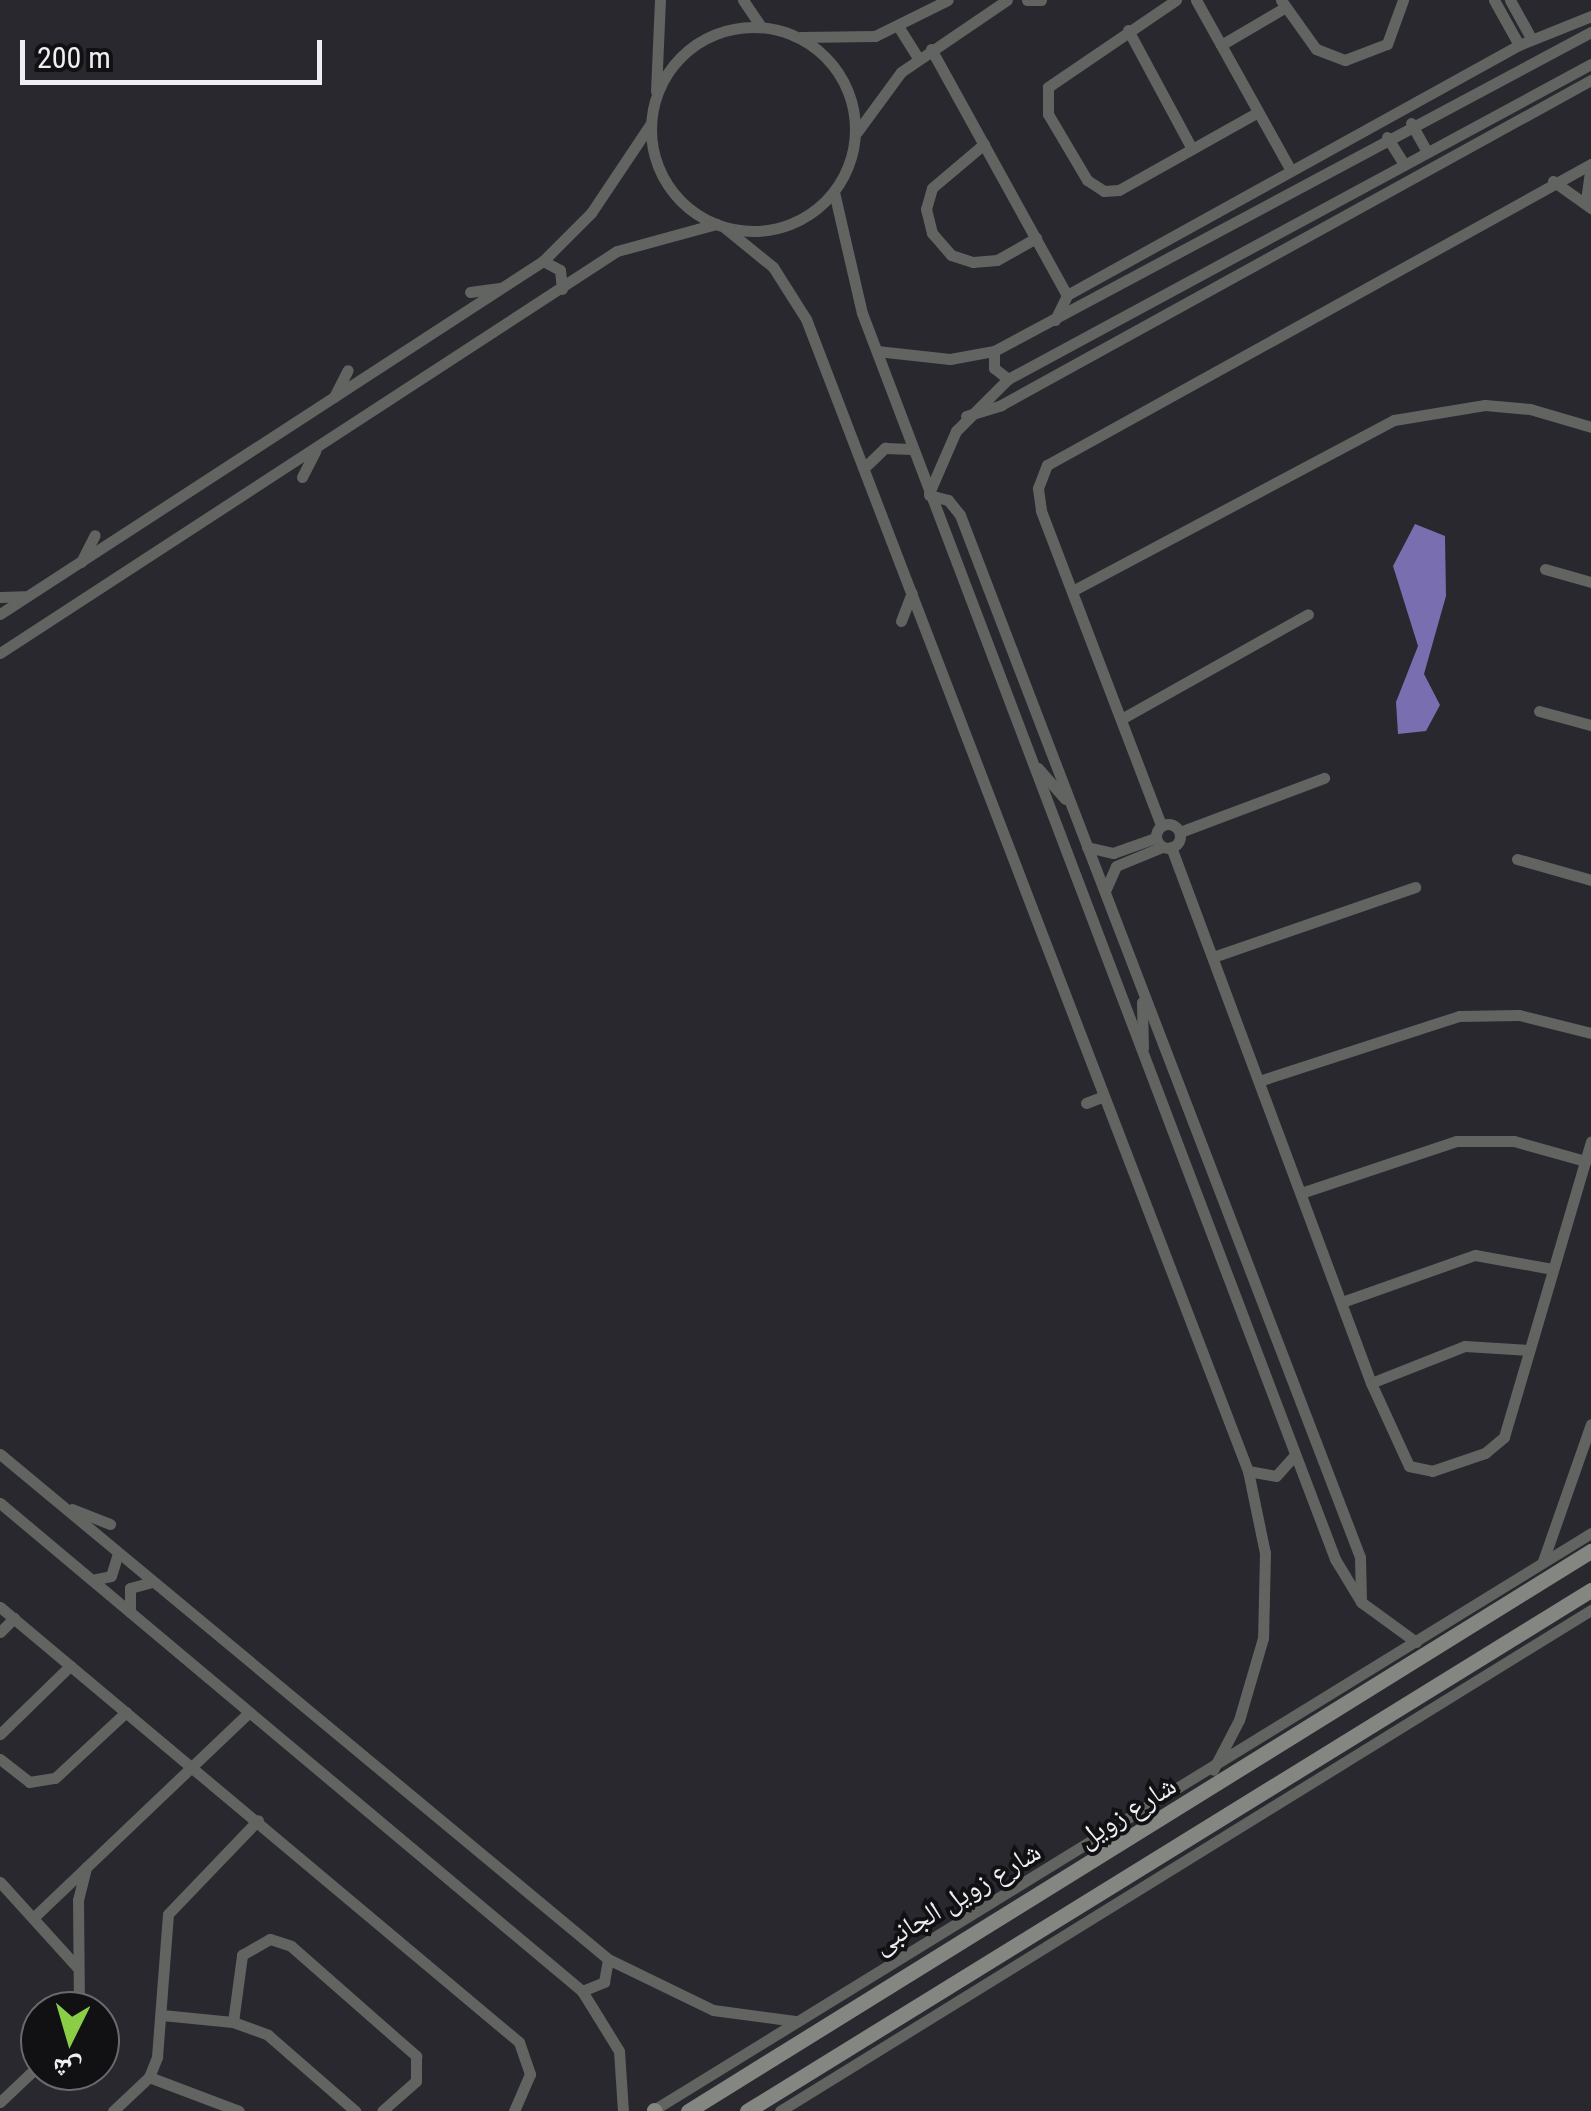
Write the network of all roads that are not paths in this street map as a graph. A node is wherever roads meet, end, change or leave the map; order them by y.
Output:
1 (660, 0) edge
2 (742, 0) edge
3 (1007, 0) edge
4 (1027, 0) edge
5 (1041, 0) edge
6 (1176, 0) edge
7 (1196, 0) edge
8 (1403, 0) edge
9 (1494, 0) edge
10 (1510, 0) edge
11 (945, 1) edge
12 (1283, 4) edge
13 (1591, 16) edge
14 (898, 26) junction
15 (761, 27) junction
16 (1128, 30) junction
17 (1591, 32) edge
18 (788, 33) junction
19 (1531, 38) junction
20 (1221, 45) junction
21 (1519, 45) junction
22 (931, 49) junction
23 (918, 58) junction
24 (1591, 64) edge
25 (1470, 71) junction
26 (1591, 80) edge
27 (1480, 86) junction
28 (656, 95) junction
29 (1258, 112) junction
30 (1411, 123) junction
31 (650, 125) junction
32 (855, 136) junction
33 (1387, 137) junction
34 (984, 144) junction
35 (1331, 147) junction
36 (1192, 148) junction
37 (1426, 150) junction
38 (1340, 163) junction
39 (1403, 163) junction
40 (1591, 165) edge
41 (1290, 168) junction
42 (1553, 181) junction
43 (834, 192) junction
44 (1588, 204) edge
45 (721, 226) junction
46 (1036, 238) junction
47 (543, 261) junction
48 (504, 287) junction
49 (562, 289) junction
50 (470, 292) dead end
51 (1067, 294) junction
52 (1055, 320) junction
53 (994, 350) junction
54 (877, 352) junction
55 (348, 370) dead end
56 (1008, 378) junction
57 (334, 398) junction
58 (966, 416) junction
59 (1591, 427) edge
60 (316, 449) junction
61 (912, 449) junction
62 (865, 467) junction
63 (302, 478) dead end
64 (929, 494) junction
65 (95, 535) dead end
66 (80, 563) junction
67 (1546, 568) dead end
68 (1591, 582) edge
69 (1074, 590) junction
70 (912, 593) junction
71 (28, 596) junction
72 (0, 597) edge
73 (0, 614) edge
74 (1308, 614) dead end
75 (901, 622) dead end
76 (0, 653) edge
77 (1539, 711) dead end
78 (1122, 718) junction
79 (1591, 725) edge
80 (1034, 764) junction
81 (1324, 778) dead end
82 (1074, 816) junction
83 (1180, 832) junction
84 (1163, 839) junction
85 (1087, 847) junction
86 (1517, 859) dead end
87 (1591, 880) edge
88 (1415, 886) dead end
89 (1105, 895) junction
90 (1212, 957) junction
91 (1140, 985) junction
92 (1591, 1034) edge
93 (1143, 1058) junction
94 (1259, 1081) junction
95 (1104, 1096) junction
96 (1086, 1103) dead end
97 (1591, 1142) edge
98 (1585, 1161) junction
99 (1301, 1193) junction
100 (1553, 1269) junction
101 (1342, 1302) junction
102 (1529, 1350) junction
103 (1371, 1384) junction
104 (1591, 1424) edge
105 (0, 1454) edge
106 (1296, 1456) junction
107 (1248, 1471) junction
108 (0, 1503) edge
109 (60, 1504) junction
110 (110, 1524) dead end
111 (1591, 1534) edge
112 (118, 1552) junction
113 (1591, 1552) edge
114 (1542, 1564) junction
115 (92, 1580) junction
116 (152, 1582) junction
117 (1591, 1590) edge
118 (1362, 1602) junction
119 (0, 1606) edge
120 (1591, 1610) edge
121 (130, 1612) junction
122 (1476, 1614) junction
123 (14, 1618) junction
124 (0, 1632) edge
125 (1416, 1642) junction
126 (70, 1666) junction
127 (317, 1699) dead end
128 (305, 1708) junction
129 (126, 1712) junction
130 (249, 1712) junction
131 (1322, 1718) junction
132 (0, 1734) edge
133 (1340, 1746) junction
134 (0, 1759) edge
135 (192, 1766) junction
136 (1213, 1770) junction
137 (1183, 1786) junction
138 (1192, 1801) junction
139 (258, 1820) junction
140 (1136, 1836) junction
141 (1152, 1862) junction
142 (86, 1868) junction
143 (1086, 1868) junction
144 (1059, 1875) junction
145 (0, 1882) edge
146 (1106, 1891) junction
147 (33, 1918) junction
148 (608, 1959) junction
149 (80, 1970) junction
150 (79, 1991) edge
151 (582, 1991) junction
152 (162, 2014) junction
153 (797, 2021) junction
154 (233, 2022) junction
155 (148, 2077) junction
156 (20, 2083) edge
157 (0, 2102) edge
158 (221, 2108) edge
159 (113, 2111) edge
160 (239, 2111) edge
161 (355, 2111) edge
162 (382, 2111) edge
163 (514, 2111) edge
164 (623, 2111) edge
165 (654, 2111) edge
166 (688, 2111) edge
167 (747, 2111) edge
168 (780, 2111) edge

1 - 28 street
2 - 15 street
3 - 22 street
4 - 5 street
6 - 16 street
7 - 20 street
8 - 12 street
9 - 21 street
10 - 19 street
11 - 14 street
12 - 20 street
13 - 19 street
14 - 18 street
14 - 23 street
15 - 18 street
15 - 28 street
16 - 36 street
16 - 36 street
17 - 27 street
18 - 32 street
19 - 21 street
20 - 29 street
21 - 25 street
22 - 23 street
22 - 34 street
23 - 32 street
24 - 37 street
25 - 27 street
25 - 35 street
26 - 58 street
27 - 30 street
28 - 31 street
29 - 36 street
29 - 41 street
30 - 33 street
30 - 37 street
31 - 45 street
31 - 47 street
32 - 43 street
33 - 38 street
33 - 39 street
34 - 46 street
34 - 46 street
35 - 38 street
35 - 41 street
37 - 39 street
38 - 52 street
39 - 56 street
40 - 42 street
40 - 44 street
41 - 51 street
42 - 44 street
42 - 69 street
43 - 45 street
43 - 54 street
45 - 49 street
45 - 62 street
46 - 51 street
47 - 48 street
47 - 49 street
48 - 50 street
48 - 57 street
49 - 60 street
51 - 52 street
52 - 53 street
53 - 54 street
53 - 56 street
54 - 61 street
55 - 57 street
56 - 58 street
57 - 66 street
58 - 64 street
59 - 69 street
60 - 63 street
60 - 76 street
61 - 62 street
61 - 64 street
62 - 70 street
64 - 80 street
64 - 82 street
65 - 66 street
66 - 71 street
67 - 68 street
69 - 78 street
70 - 75 street
70 - 95 street
71 - 72 street
71 - 73 street
74 - 78 street
77 - 79 street
78 - 84 street
80 - 82 street
80 - 93 street
81 - 83 street
82 - 85 street
83 - 84 street
83 - 84 street
84 - 85 street
84 - 89 street
84 - 90 street
85 - 89 street
86 - 87 street
88 - 90 street
89 - 91 street
90 - 94 street
91 - 93 street
91 - 118 street
92 - 94 street
93 - 106 street
94 - 99 street
95 - 96 street
95 - 107 street
97 - 98 street
98 - 99 street
98 - 100 street
99 - 101 street
100 - 101 street
100 - 102 street
101 - 103 street
102 - 103 street
102 - 103 street
104 - 114 street
105 - 109 street
106 - 107 street
106 - 118 street
107 - 136 street
108 - 115 street
109 - 110 street
109 - 112 street
111 - 114 street, شارع زويل الجانبى
112 - 115 street
112 - 116 street
113 - 122 main road, شارع زويل
114 - 122 street, شارع زويل الجانبى
115 - 121 street
116 - 121 street
116 - 128 street
117 - 133 main road, شارع زويل
118 - 125 street
119 - 123 street
120 - 168 street
121 - 130 street
122 - 125 street, شارع زويل الجانبى
122 - 131 main road, شارع زويل
123 - 124 street
123 - 126 street
125 - 136 street, شارع زويل الجانبى
126 - 129 street
126 - 132 street
127 - 128 street
128 - 148 street
129 - 134 street
129 - 135 street
130 - 135 street
130 - 151 street
131 - 133 main road
131 - 138 main road, شارع زويل
133 - 141 main road, شارع زويل
135 - 139 street
135 - 142 street
136 - 137 street, شارع زويل الجانبى
137 - 138 main road
137 - 144 street, شارع زويل الجانبى
138 - 140 main road, شارع زويل
139 - 152 street
139 - 163 street
140 - 141 main road
140 - 143 main road, شارع زويل
141 - 146 main road, شارع زويل
142 - 147 street
142 - 149 street
143 - 144 main road, شارع زويل
143 - 146 main road
144 - 153 street, شارع زويل الجانبى
144 - 166 main road, شارع زويل
145 - 147 street
146 - 167 main road, شارع زويل
147 - 149 street
148 - 151 street
148 - 153 street
149 - 150 street
151 - 164 street
152 - 154 street
152 - 155 street
153 - 165 street, شارع زويل الجانبى
154 - 161 street
154 - 162 street
155 - 158 street
155 - 159 street
156 - 157 street
158 - 160 street

